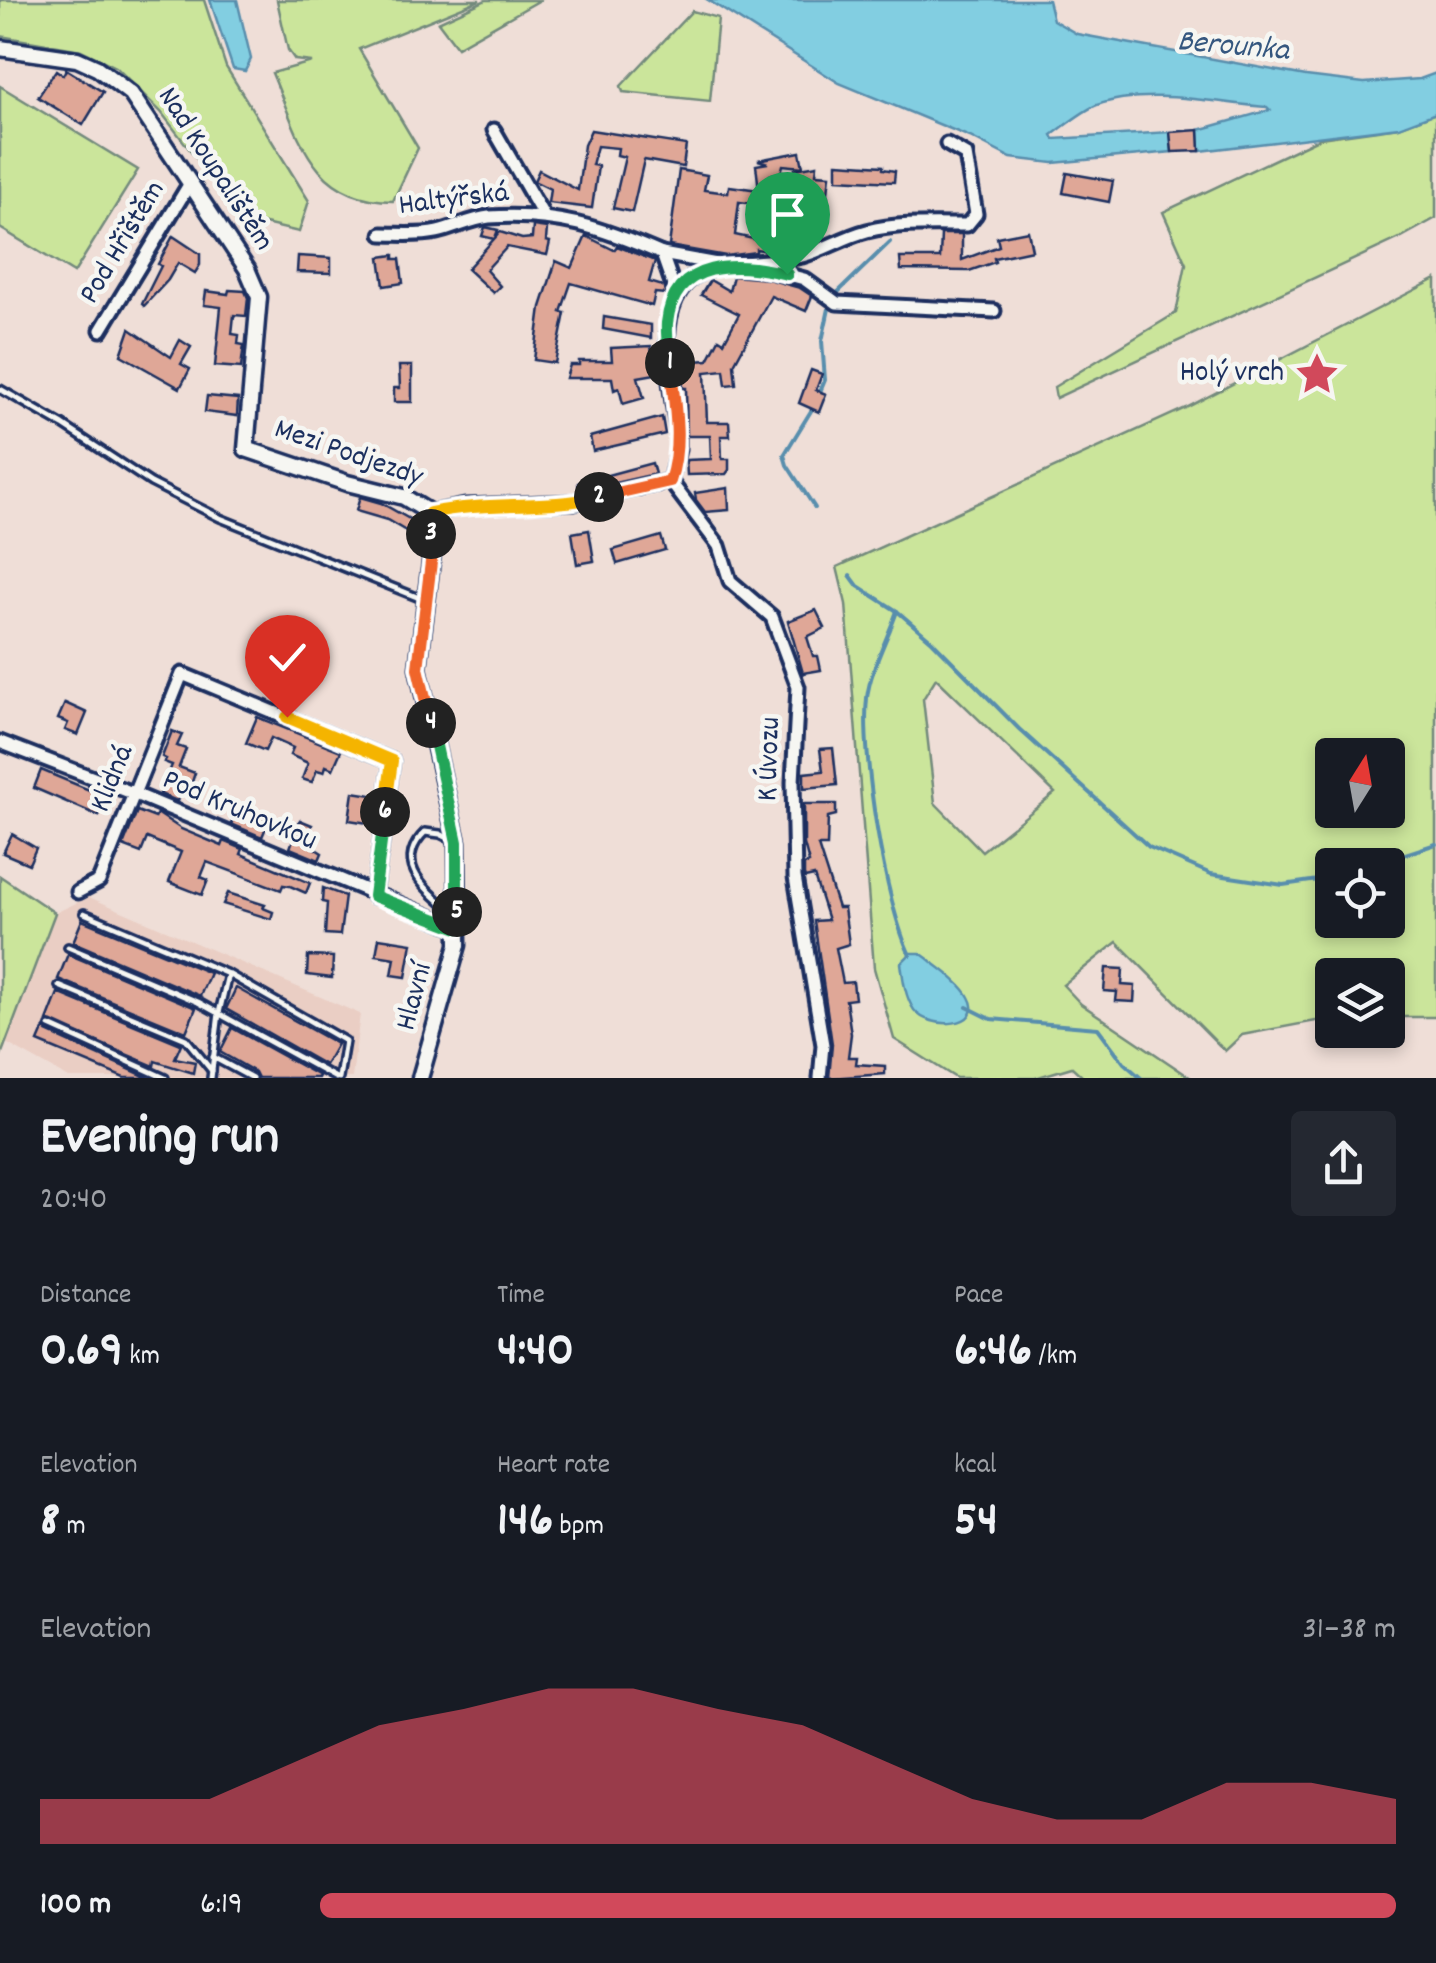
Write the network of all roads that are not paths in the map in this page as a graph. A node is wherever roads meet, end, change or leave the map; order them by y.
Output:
1 (0, 48) edge
2 (494, 130) dead end
3 (948, 144) dead end
4 (190, 183) junction
5 (543, 216) junction
6 (382, 234) dead end
7 (662, 254) junction
8 (726, 266) junction
9 (676, 294) junction
10 (994, 312) dead end
11 (101, 330) dead end
12 (0, 389) edge
13 (246, 449) joint
14 (670, 481) junction
15 (430, 513) junction
16 (424, 600) junction
17 (0, 742) edge
18 (135, 794) junction
19 (457, 842) junction
20 (78, 892) dead end
21 (374, 896) junction
22 (84, 913) dead end
23 (458, 923) junction
24 (68, 946) dead end
25 (228, 974) junction
26 (59, 986) dead end
27 (219, 1013) junction
28 (50, 1026) dead end
29 (213, 1057) junction
30 (211, 1074) edge
31 (164, 1078) edge
32 (252, 1078) edge
33 (338, 1078) edge
34 (420, 1078) edge
35 (820, 1078) edge

1 - 4 street, Nad Koupalištěm
2 - 5 street
3 - 8 street
4 - 11 street, Pod Hřištěm
4 - 13 street, Nad Koupalištěm
5 - 6 street, Haltýřská
5 - 7 street, Haltýřská
7 - 8 street, Haltýřská
7 - 9 street
8 - 9 street
8 - 10 street, Haltýřská
9 - 14 street
12 - 16 lane
13 - 15 street, Mezi Podjezdy
14 - 15 street, Mezi Podjezdy
14 - 35 street, K Úvozu
15 - 16 street, Hlavní
16 - 19 street, Hlavní
17 - 18 street, Pod Kruhovkou
18 - 20 street, Klidná
18 - 21 street, Pod Kruhovkou
18 - 21 street, Klidná
19 - 23 street, Hlavní
19 - 23 lane
21 - 23 street, Pod Kruhovkou
22 - 25 lane
23 - 34 street, Hlavní
24 - 27 lane
25 - 27 lane
25 - 33 lane
26 - 30 lane
27 - 29 lane
27 - 33 lane
28 - 31 lane
29 - 30 lane
29 - 32 lane

